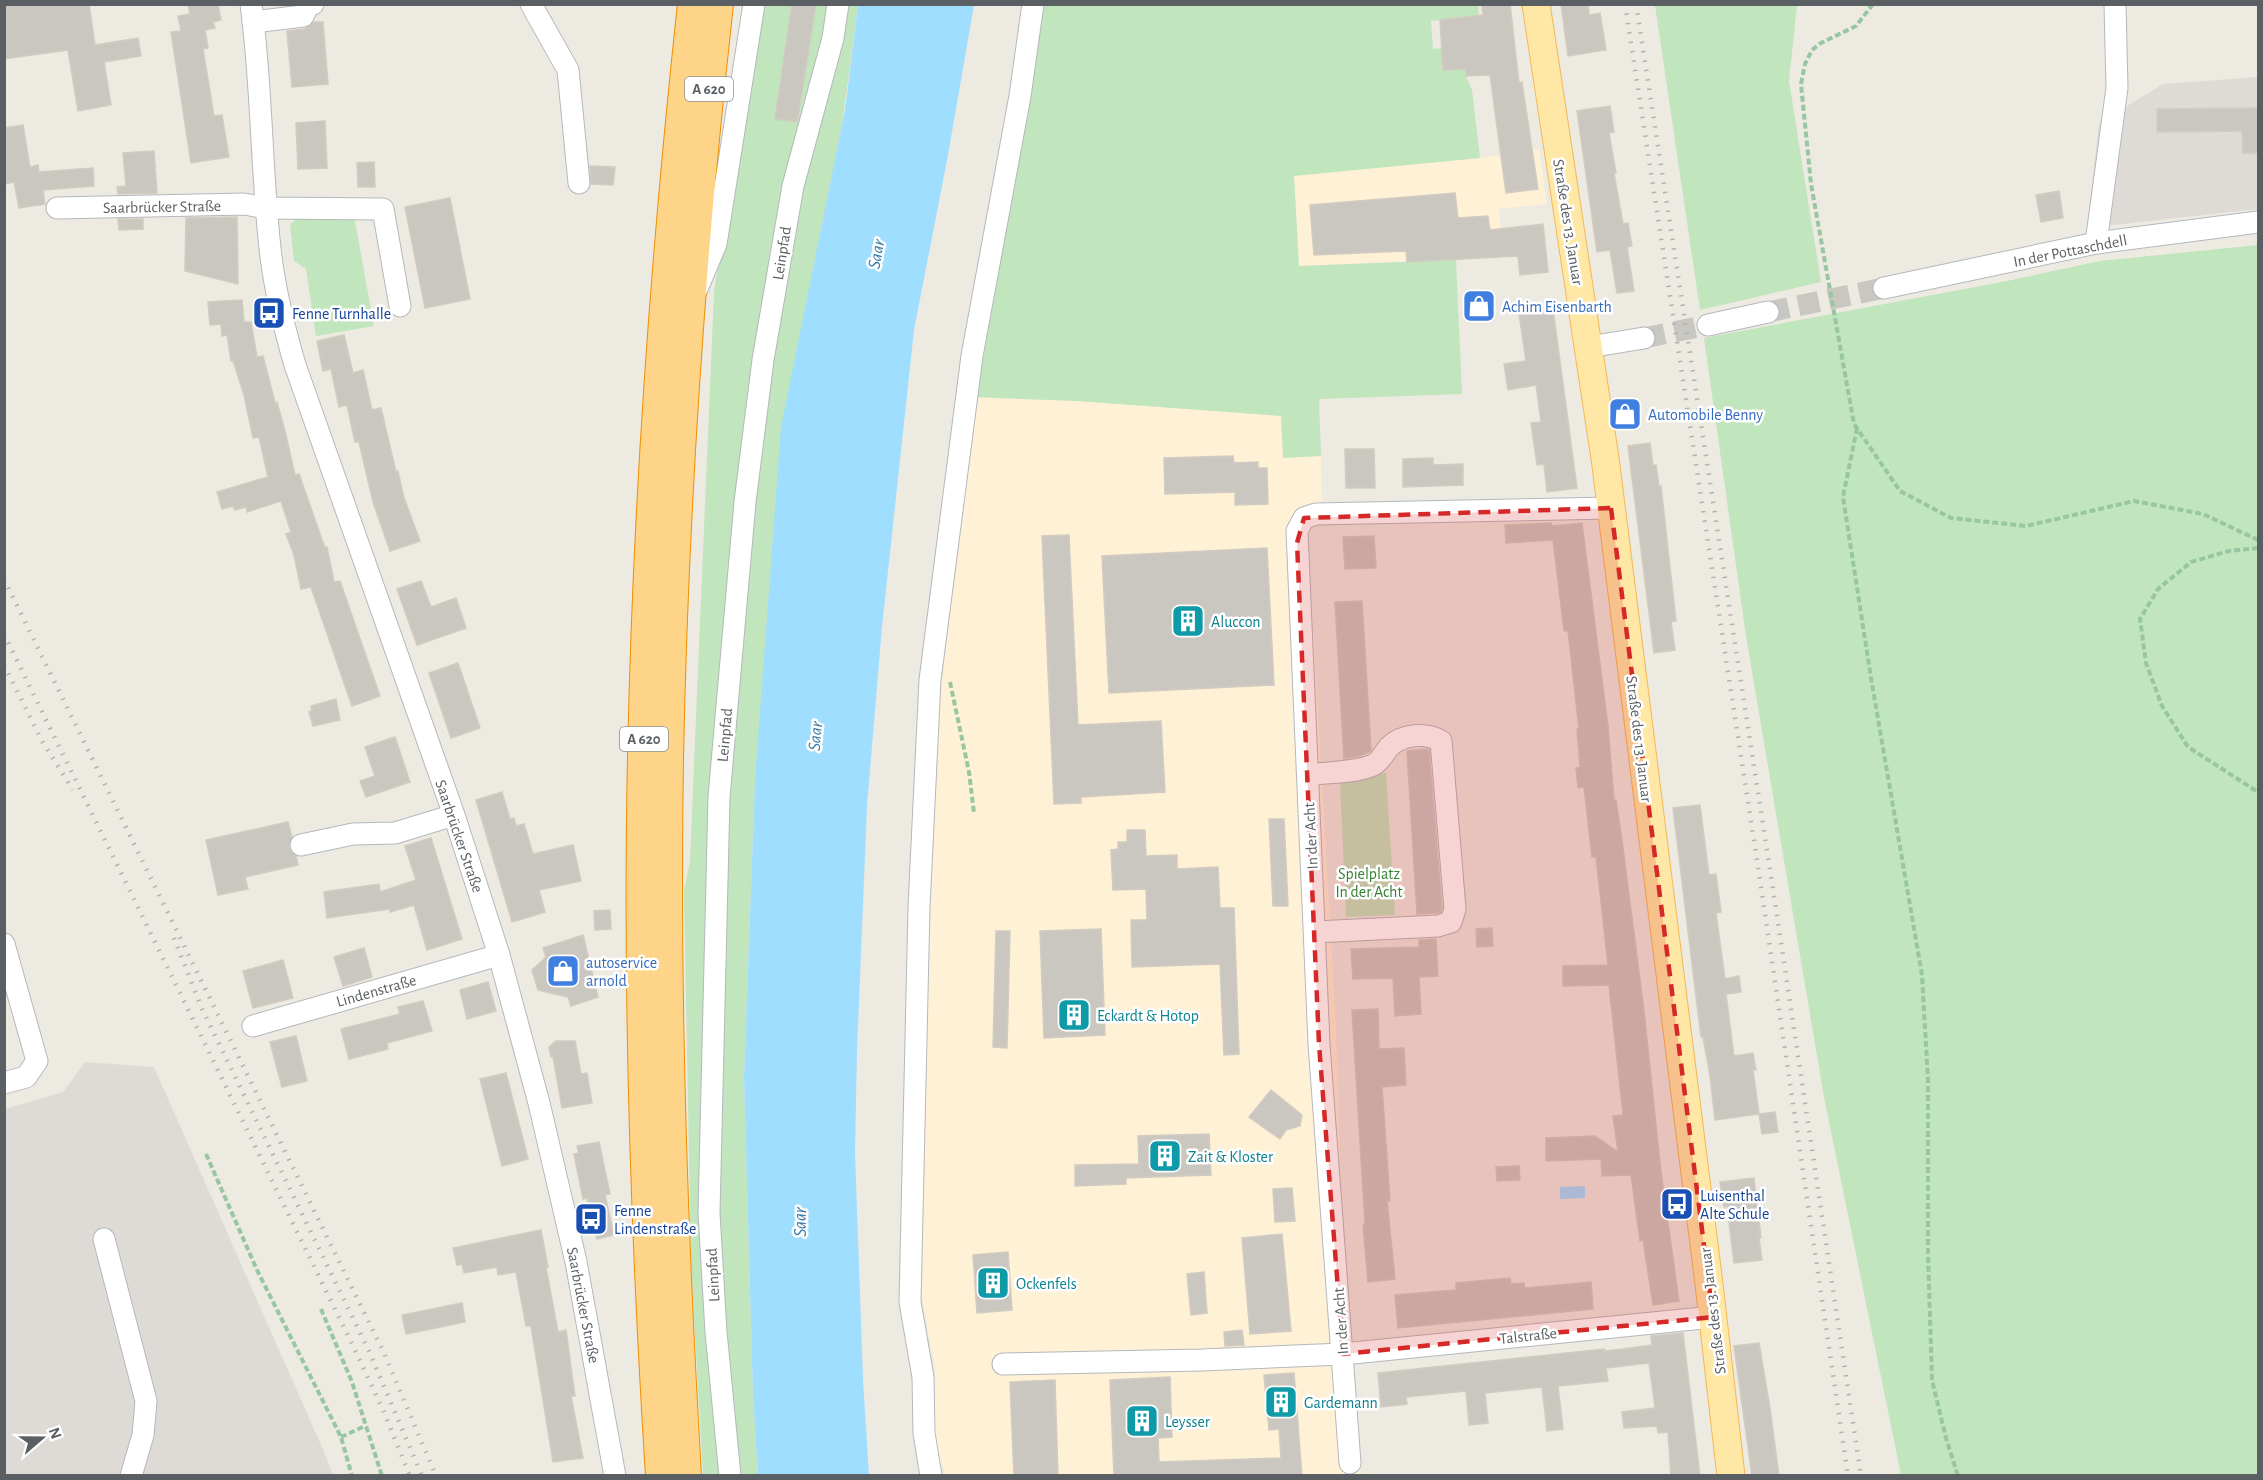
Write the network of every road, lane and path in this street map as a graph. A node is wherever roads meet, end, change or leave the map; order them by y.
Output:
1 (313, 4) edge
2 (531, 4) edge
3 (693, 4) edge
4 (718, 4) edge
5 (754, 4) edge
6 (838, 4) edge
7 (1033, 4) edge
8 (1536, 4) edge
9 (1873, 4) edge
10 (2115, 4) edge
11 (252, 13) edge
12 (579, 183) dead end
13 (57, 208) dead end
14 (266, 208) junction
15 (2259, 222) edge
16 (2096, 243) junction
17 (1884, 288) tunnel mouth
18 (400, 306) dead end
19 (689, 309) junction
20 (1768, 312) tunnel mouth
21 (1708, 325) tunnel mouth
22 (1644, 339) tunnel mouth
23 (1589, 347) junction
24 (1857, 428) junction
25 (1611, 508) junction
26 (2259, 540) edge
27 (2259, 548) edge
28 (949, 673) dead end
29 (1308, 775) junction
30 (2259, 792) edge
31 (974, 813) dead end
32 (453, 815) junction
33 (301, 845) dead end
34 (1315, 932) junction
35 (4, 944) edge
36 (500, 955) junction
37 (254, 1026) dead end
38 (4, 1083) edge
39 (206, 1154) dead end
40 (104, 1239) dead end
41 (321, 1309) dead end
42 (1713, 1317) junction
43 (1342, 1354) junction
44 (1003, 1364) dead end
45 (365, 1426) junction
46 (341, 1437) junction
47 (1350, 1463) dead end
48 (131, 1476) edge
49 (352, 1476) edge
50 (382, 1476) edge
51 (615, 1476) edge
52 (661, 1476) edge
53 (686, 1476) edge
54 (730, 1476) edge
55 (931, 1476) edge
56 (1731, 1476) edge
57 (1958, 1476) edge

1 - 11 street
2 - 12 street
3 - 52 highway, A 620
4 - 19 highway, A 620
5 - 19 street
6 - 54 street, Leinpfad
7 - 55 street
8 - 23 main road, Straße des 13. Januar
9 - 24 path
10 - 16 street
11 - 14 street, Saarbrücker Straße
13 - 14 street, Saarbrücker Straße
14 - 18 street
14 - 32 street, Saarbrücker Straße
15 - 16 street, In der Pottaschdell
16 - 17 street, In der Pottaschdell
19 - 53 highway, A 620
20 - 21 street
22 - 23 street
23 - 25 main road, Straße des 13. Januar
24 - 26 path
24 - 57 path
25 - 29 street, In der Acht
25 - 42 main road, Straße des 13. Januar
27 - 30 path
28 - 31 path
29 - 34 street, In der Acht
29 - 34 street
32 - 33 street
32 - 36 street, Saarbrücker Straße
34 - 43 street, In der Acht
35 - 38 street
36 - 37 street, Lindenstraße
36 - 51 street, Saarbrücker Straße
39 - 46 path
40 - 48 street
41 - 45 path
42 - 43 street, Talstraße
42 - 56 main road, Straße des 13. Januar
43 - 44 street, Talstraße
43 - 47 street, In der Acht
45 - 46 path
45 - 50 path
46 - 49 path

